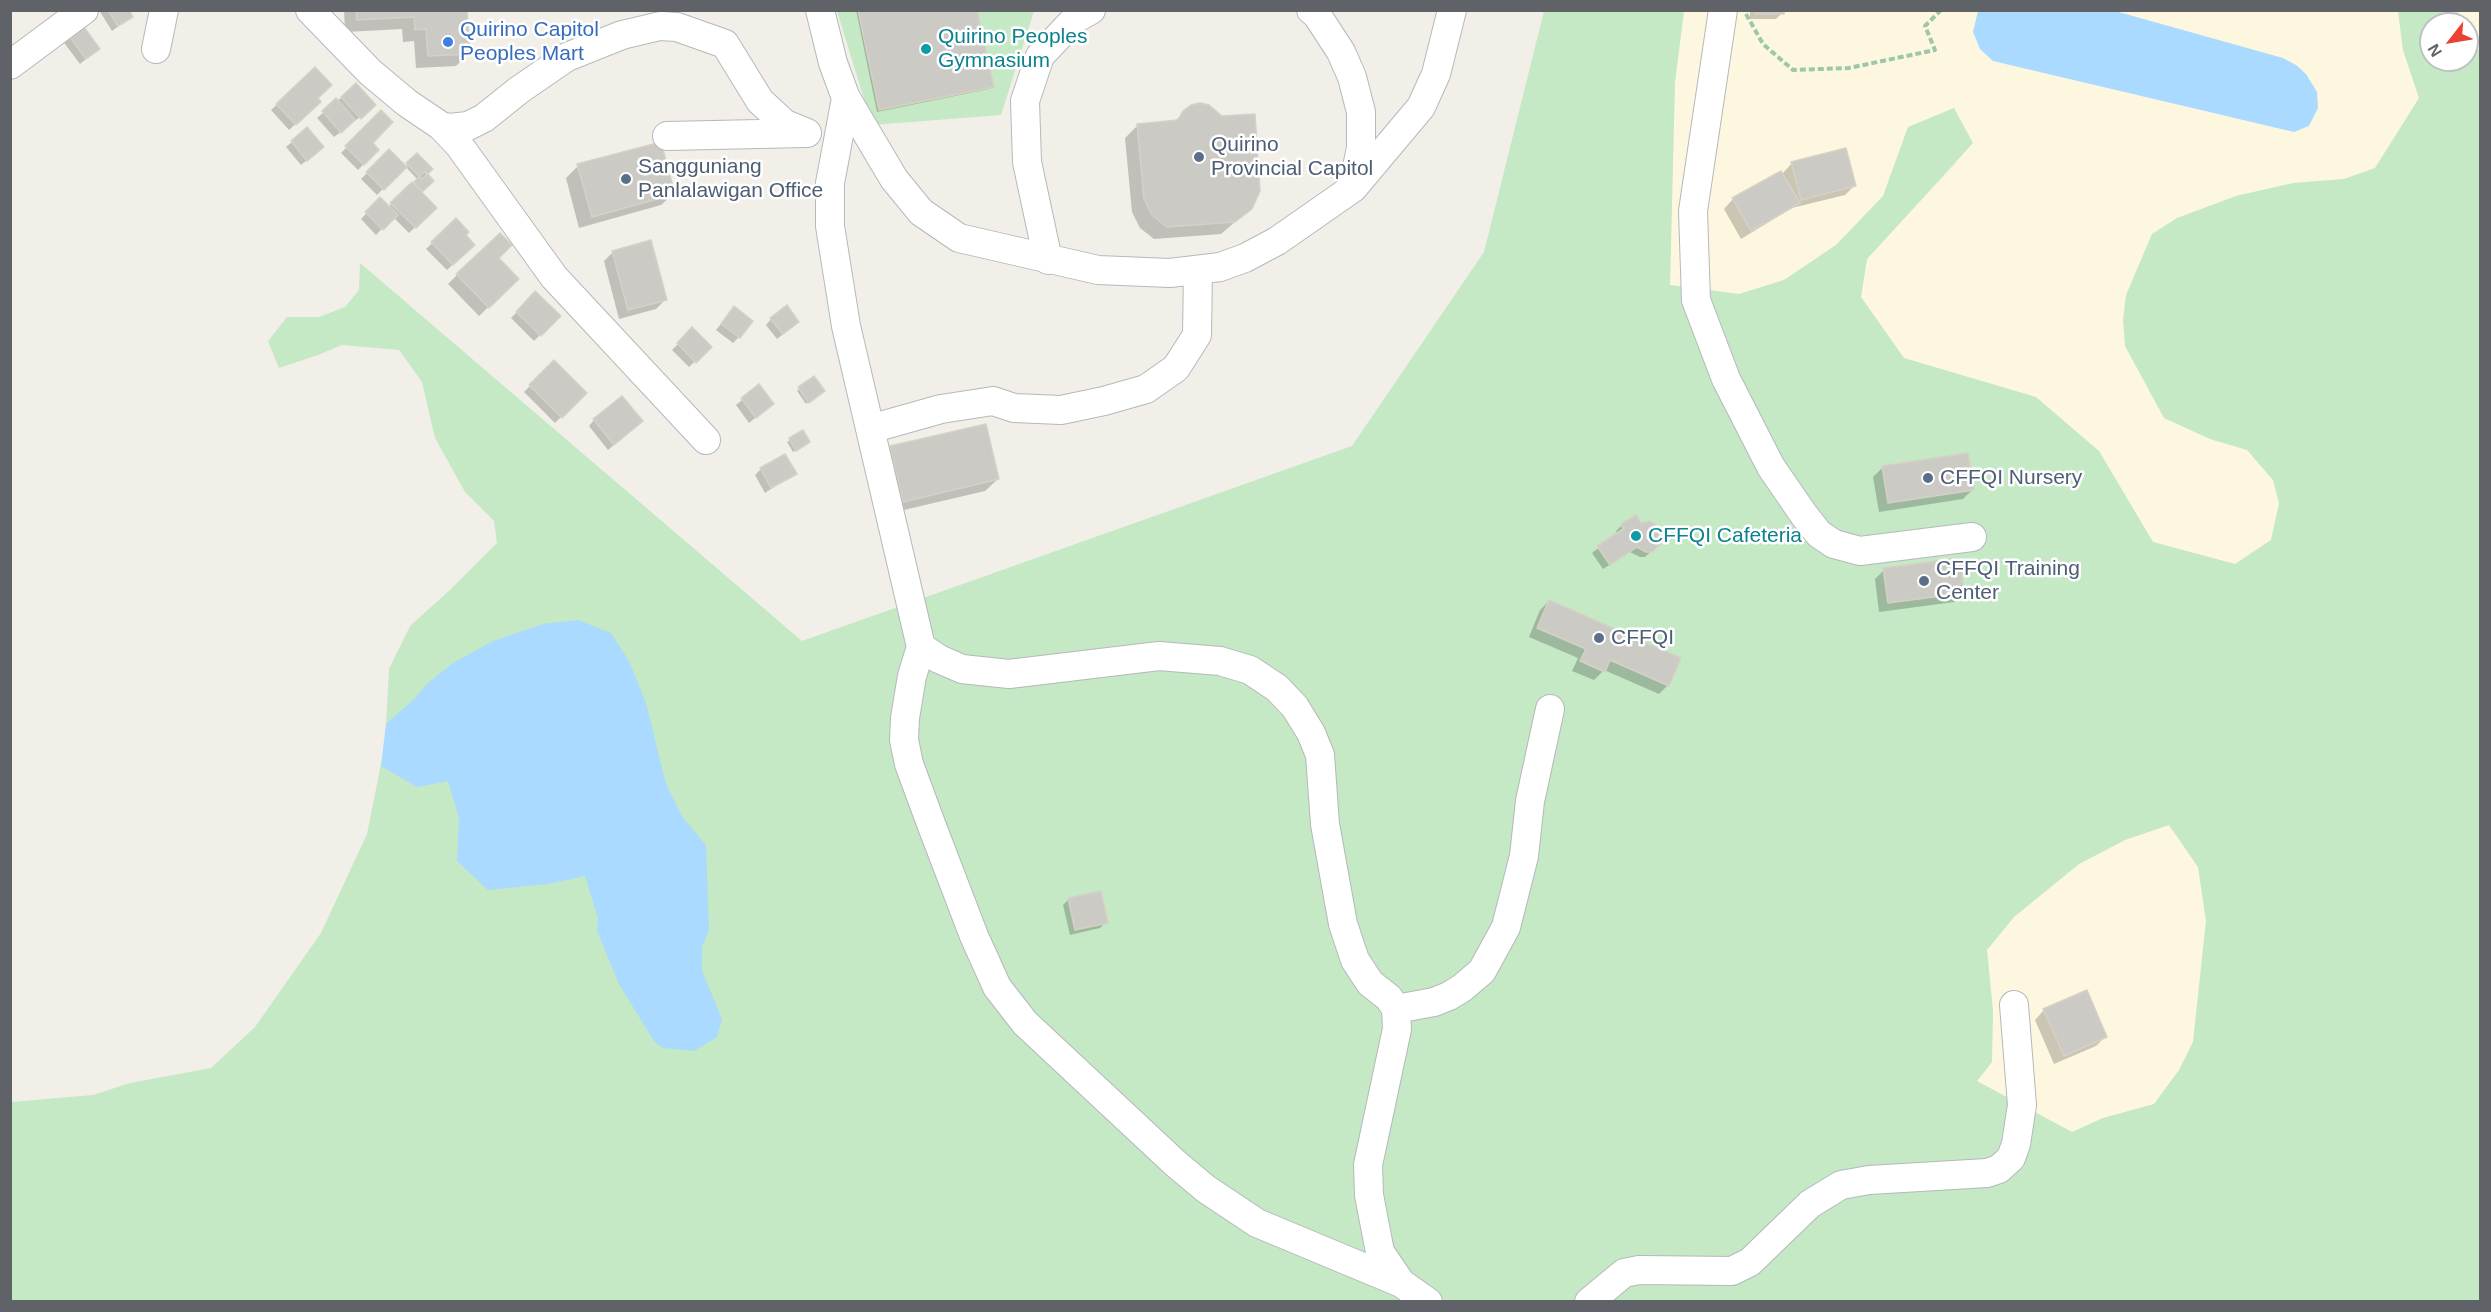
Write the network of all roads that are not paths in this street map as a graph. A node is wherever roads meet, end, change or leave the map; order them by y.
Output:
1 (84, 10) edge
2 (164, 10) edge
3 (310, 10) edge
4 (820, 10) edge
5 (1091, 10) edge
6 (1311, 10) edge
7 (1452, 10) edge
8 (1723, 10) edge
9 (156, 50) dead end
10 (10, 65) edge
11 (846, 98) junction
12 (441, 126) junction
13 (840, 130) junction
14 (807, 133) junction
15 (667, 136) dead end
16 (1353, 188) junction
17 (1048, 260) junction
18 (1198, 270) junction
19 (870, 429) junction
20 (706, 441) dead end
21 (1972, 537) dead end
22 (921, 647) junction
23 (1550, 709) dead end
24 (2014, 1005) dead end
25 (1396, 1009) junction
26 (1401, 1283) junction
27 (1428, 1302) edge
28 (1589, 1302) edge

1 - 10 street
2 - 9 street
3 - 12 street
4 - 11 street
5 - 17 street
6 - 16 street
7 - 16 street
8 - 21 street
11 - 13 street
11 - 17 street
12 - 14 street
12 - 20 street
13 - 14 street
13 - 19 street
14 - 15 street
16 - 18 street
17 - 18 street
18 - 19 street
19 - 22 street
22 - 25 street
22 - 26 street
23 - 25 street
24 - 28 street
25 - 26 street
26 - 27 street

